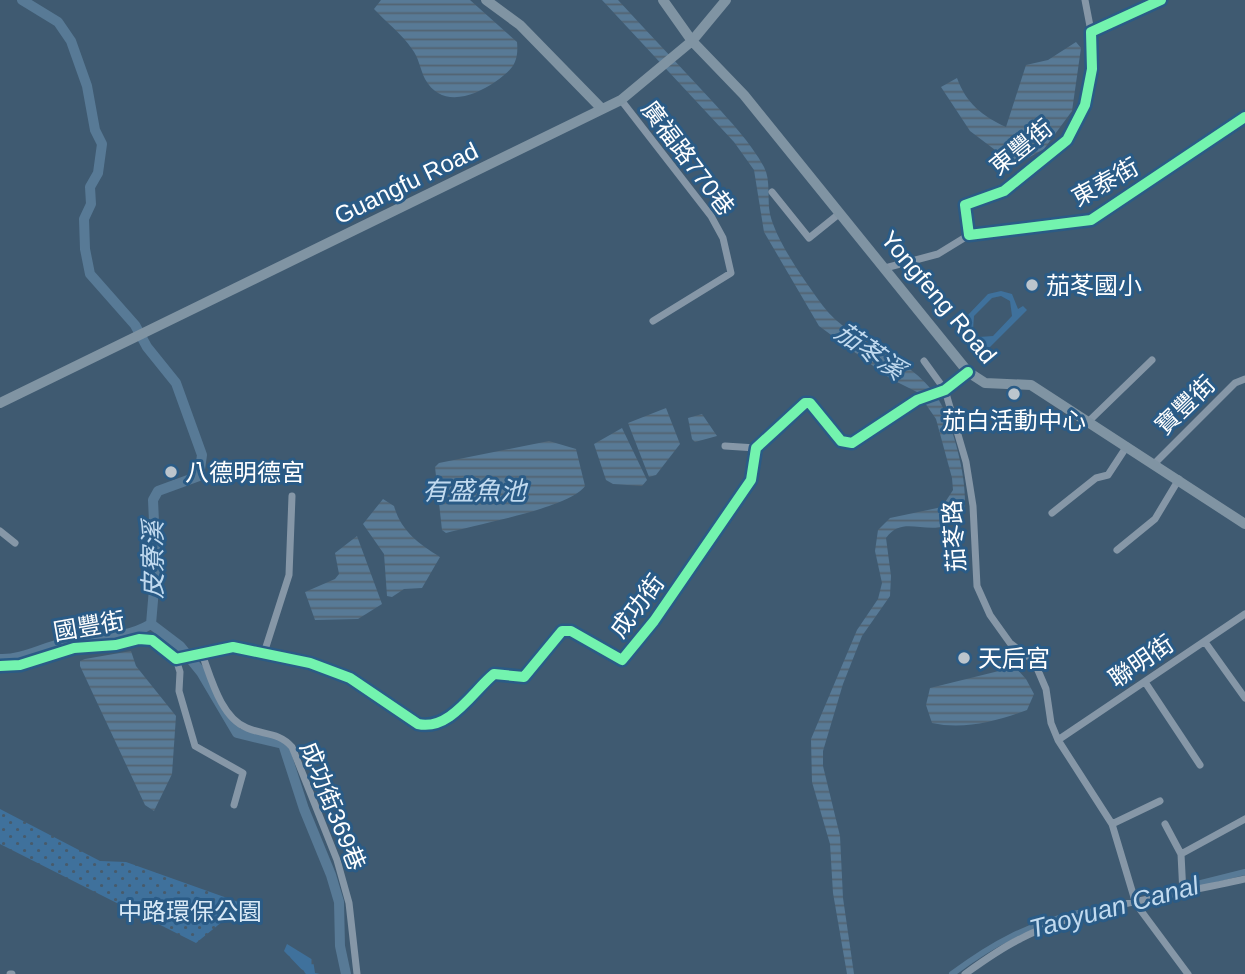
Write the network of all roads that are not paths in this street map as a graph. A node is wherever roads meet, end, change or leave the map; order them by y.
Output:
1 (663, 0) edge
2 (726, 0) edge
3 (1085, 0) edge
4 (489, 1) edge
5 (691, 41) junction
6 (621, 100) junction
7 (602, 109) junction
8 (1245, 117) edge
9 (772, 192) dead end
10 (840, 213) junction
11 (969, 234) junction
12 (885, 268) junction
13 (653, 321) dead end
14 (1153, 360) dead end
15 (924, 361) dead end
16 (968, 372) junction
17 (1245, 379) edge
18 (945, 390) junction
19 (0, 404) edge
20 (1089, 421) junction
21 (1128, 445) junction
22 (725, 446) dead end
23 (756, 448) junction
24 (1155, 463) junction
25 (1179, 479) junction
26 (292, 496) dead end
27 (1052, 513) dead end
28 (1245, 524) edge
29 (0, 531) edge
30 (15, 543) dead end
31 (1118, 550) dead end
32 (1245, 614) edge
33 (1205, 642) junction
34 (264, 653) junction
35 (202, 654) junction
36 (178, 659) junction
37 (0, 666) edge
38 (1145, 682) junction
39 (1245, 698) edge
40 (1058, 740) junction
41 (1200, 765) dead end
42 (1160, 801) dead end
43 (234, 805) dead end
44 (1245, 819) edge
45 (1112, 824) junction
46 (1165, 824) dead end
47 (1181, 854) junction
48 (1245, 879) edge
49 (1183, 892) junction
50 (1133, 903) junction
51 (357, 974) edge
52 (965, 974) edge
53 (1188, 974) edge

1 - 5 street, Yongfeng Road
2 - 5 street
3 - 11 street, 東豐街
4 - 7 street
5 - 6 street, Guangfu Road
5 - 10 street, Yongfeng Road
6 - 7 street, Guangfu Road
6 - 13 street, 廣福路770巷
7 - 19 street, Guangfu Road
8 - 11 street, 東泰街
9 - 10 street
10 - 12 street, Yongfeng Road
11 - 12 street, 東泰街
12 - 16 street, Yongfeng Road
14 - 20 street
15 - 18 street, 茄苳路
16 - 18 street
16 - 20 street, Yongfeng Road
17 - 24 street, 寶豐街
18 - 23 street
18 - 40 street, 茄苳路
20 - 21 street, Yongfeng Road
21 - 24 street, Yongfeng Road
21 - 27 street
22 - 23 street
23 - 34 street, 成功街
24 - 25 street, Yongfeng Road
25 - 28 street, Yongfeng Road
25 - 31 street
26 - 34 street
29 - 30 street
32 - 33 street, 聯明街
33 - 38 street, 聯明街
33 - 39 street
34 - 35 street, 成功街
35 - 36 street, 成功街
35 - 51 street, 成功街369巷
36 - 37 street, 國豐街
36 - 43 street
38 - 40 street, 聯明街
38 - 41 street
40 - 45 street, 茄苳路
42 - 45 street
44 - 47 street
45 - 50 street, 茄苳路
46 - 47 street
47 - 49 street
48 - 49 street
49 - 50 street
50 - 52 street
50 - 53 street

